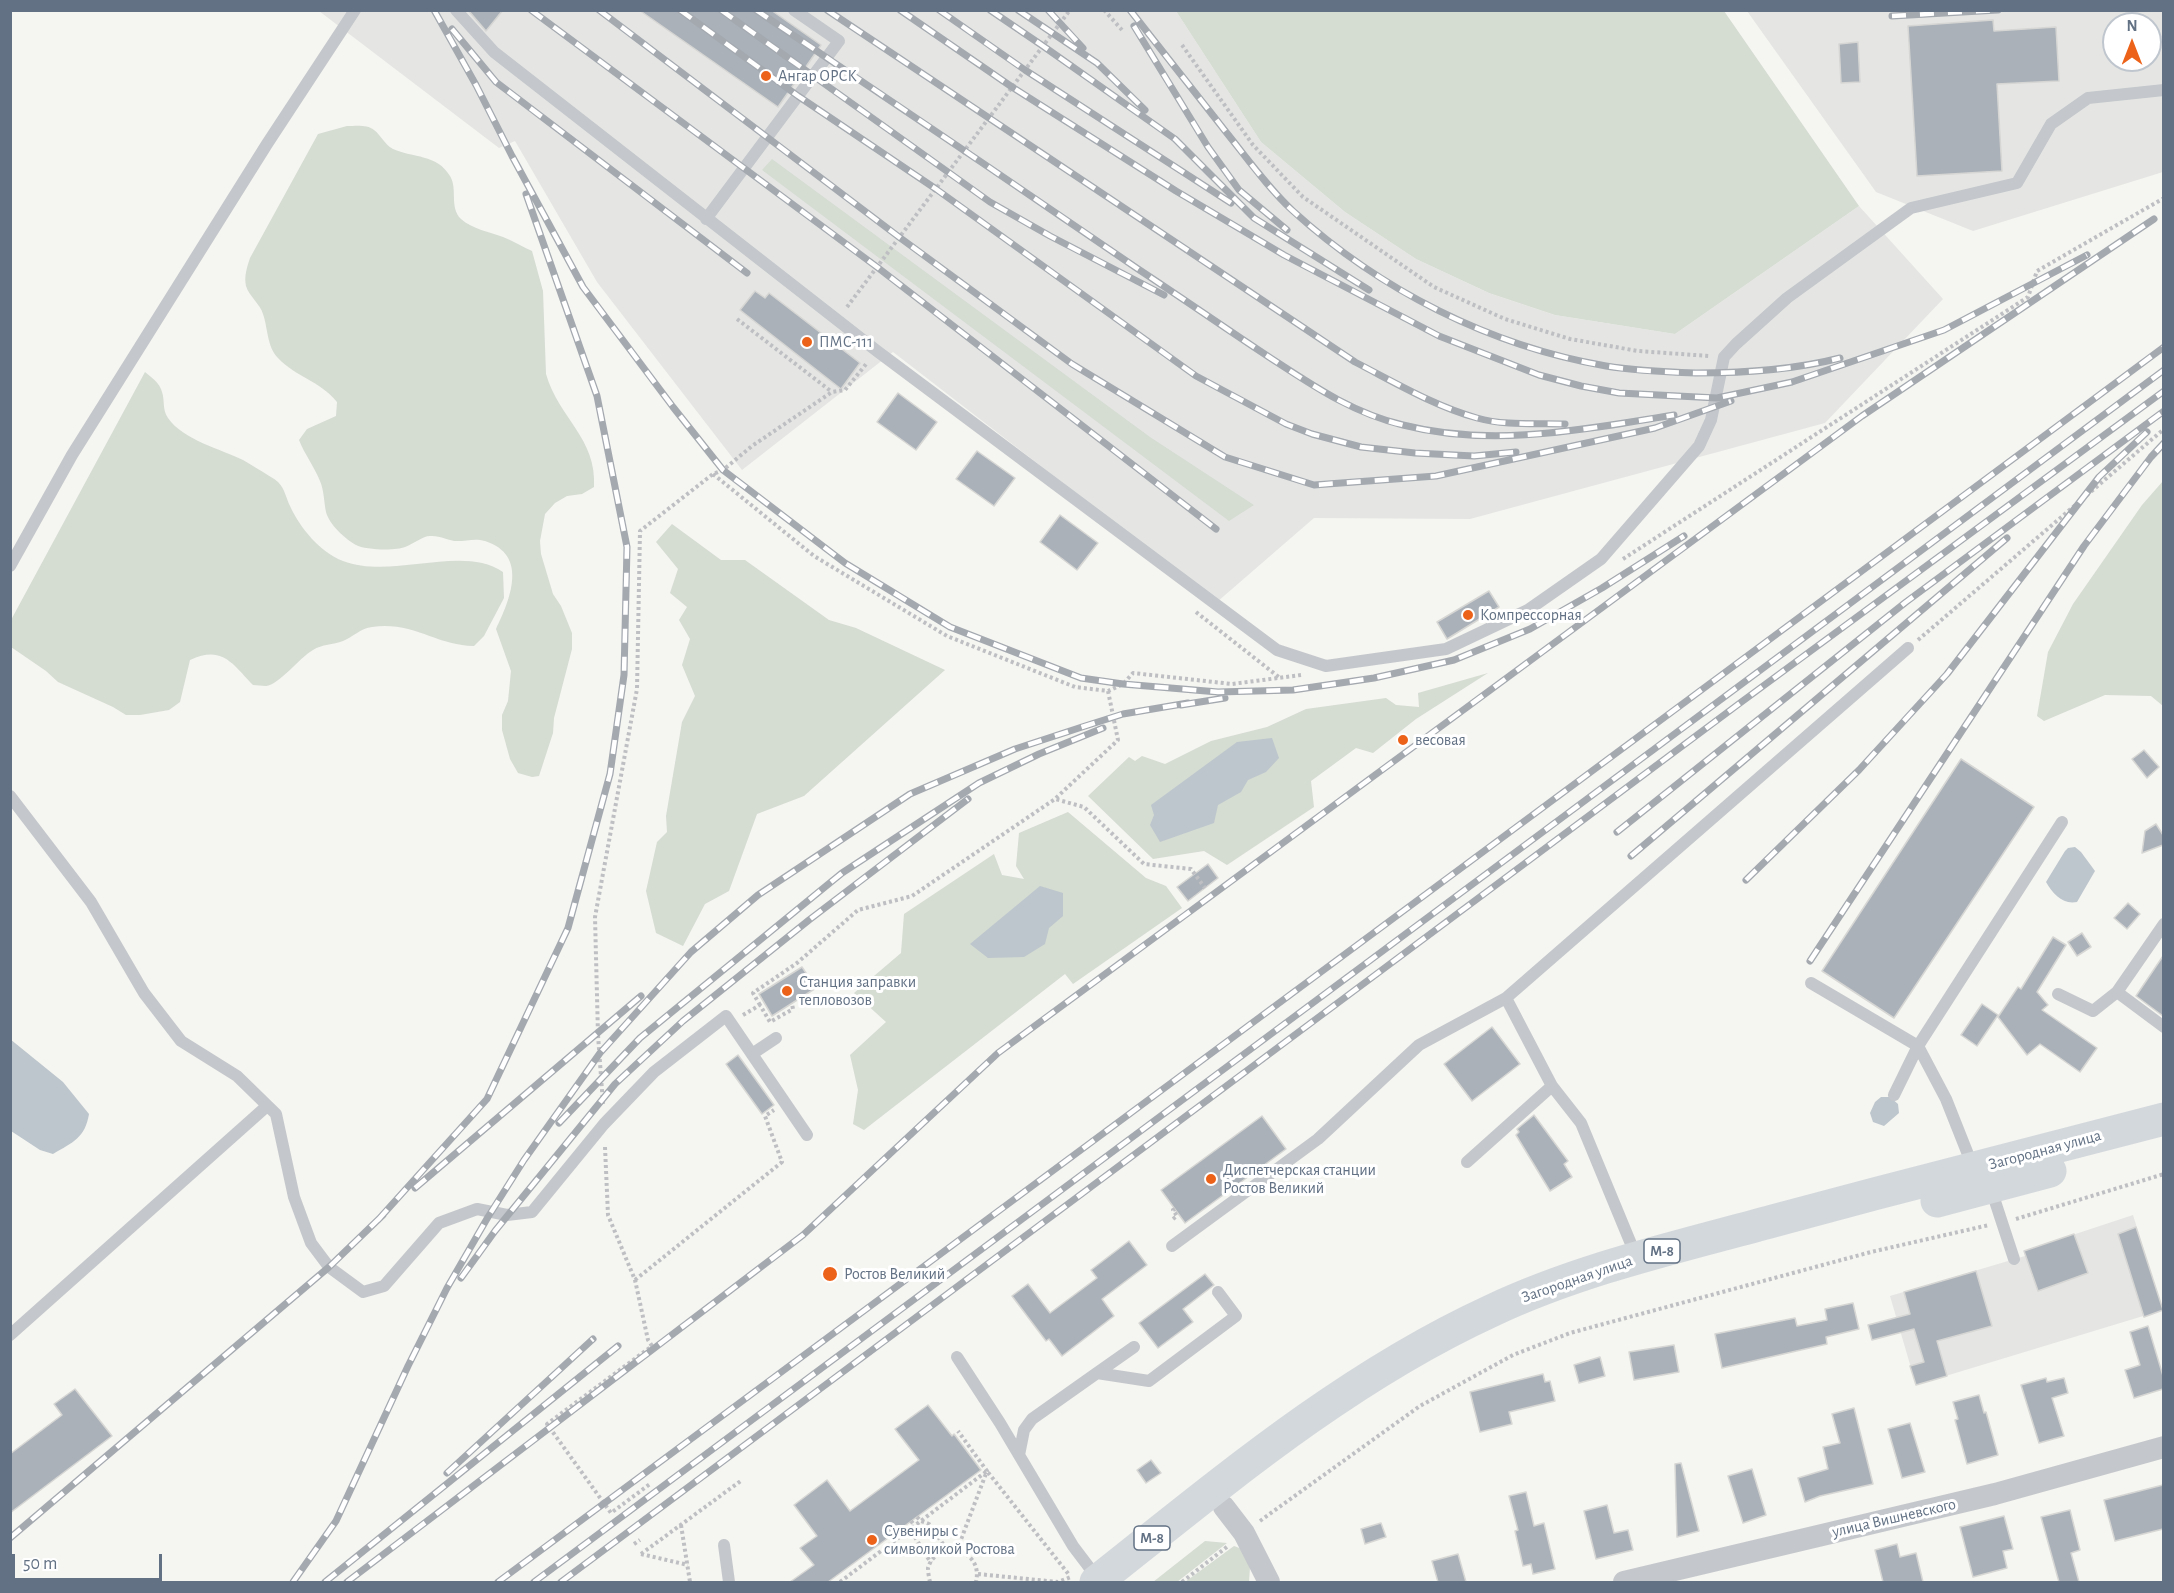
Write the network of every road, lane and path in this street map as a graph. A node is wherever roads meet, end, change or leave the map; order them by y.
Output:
1 (355, 10) edge
2 (456, 10) edge
3 (794, 10) edge
4 (1070, 10) edge
5 (1104, 10) edge
6 (1122, 30) dead end
7 (1182, 45) dead end
8 (2163, 90) edge
9 (2163, 198) edge
10 (706, 219) junction
11 (737, 319) dead end
12 (837, 320) junction
13 (1724, 357) junction
14 (861, 371) dead end
15 (832, 392) junction
16 (2163, 429) edge
17 (713, 474) junction
18 (1619, 562) dead end
19 (10, 566) edge
20 (1908, 648) joint
21 (1310, 674) dead end
22 (1108, 691) junction
23 (10, 796) edge
24 (1055, 799) junction
25 (2062, 822) dead end
26 (1205, 888) dead end
27 (2163, 924) edge
28 (1811, 983) dead end
29 (2117, 992) junction
30 (2058, 994) dead end
31 (1506, 998) junction
32 (760, 1005) dead end
33 (2163, 1027) edge
34 (776, 1038) dead end
35 (1918, 1046) junction
36 (752, 1054) junction
37 (1552, 1086) junction
38 (1894, 1095) dead end
39 (267, 1106) junction
40 (765, 1116) dead end
41 (2163, 1119) edge
42 (604, 1124) junction
43 (807, 1135) dead end
44 (2163, 1141) edge
45 (1467, 1162) dead end
46 (2163, 1174) edge
47 (1982, 1178) junction
48 (1175, 1209) dead end
49 (1173, 1219) dead end
50 (2002, 1222) junction
51 (1172, 1246) dead end
52 (1637, 1258) junction
53 (2014, 1259) dead end
54 (635, 1280) junction
55 (1218, 1292) dead end
56 (10, 1335) edge
57 (1134, 1347) dead end
58 (957, 1356) dead end
59 (1097, 1373) junction
60 (958, 1431) dead end
61 (2163, 1447) edge
62 (1019, 1455) junction
63 (987, 1472) junction
64 (742, 1480) dead end
65 (650, 1485) dead end
66 (1224, 1507) junction
67 (917, 1517) dead end
68 (910, 1521) dead end
69 (921, 1521) junction
70 (681, 1525) junction
71 (915, 1526) junction
72 (1244, 1533) junction
73 (640, 1540) dead end
74 (634, 1544) dead end
75 (724, 1545) dead end
76 (957, 1550) junction
77 (948, 1551) junction
78 (931, 1563) junction
79 (688, 1565) junction
80 (978, 1574) junction
81 (1096, 1577) edge
82 (1263, 1578) edge
83 (690, 1582) edge
84 (729, 1582) edge
85 (840, 1582) edge
86 (930, 1582) edge
87 (976, 1582) edge
88 (1182, 1582) edge
89 (1623, 1582) edge

1 - 19 lane
2 - 10 lane
3 - 10 lane
4 - 12 path
5 - 6 path
7 - 13 path
8 - 13 lane
9 - 18 path
10 - 12 lane
11 - 15 path
12 - 13 lane
14 - 15 path
15 - 17 path
16 - 20 path
17 - 22 path
17 - 42 path
20 - 31 lane
21 - 22 path
22 - 24 path
23 - 39 lane
24 - 26 path
24 - 32 path
25 - 35 lane
27 - 29 lane
28 - 35 lane
29 - 30 lane
29 - 33 lane
31 - 37 lane
31 - 51 lane
34 - 36 lane
35 - 38 lane
35 - 47 lane
36 - 42 lane
36 - 43 lane
37 - 45 lane
37 - 52 lane
39 - 42 lane
39 - 56 lane
40 - 54 path
41 - 47 highway, Загородная улица / М-8
42 - 54 path
44 - 47 highway, Загородная улица / М-8
46 - 50 path
47 - 50 lane
47 - 52 highway, Загородная улица / М-8
47 - 66 highway, Загородная улица / М-8
48 - 49 path
50 - 53 lane
50 - 72 path
52 - 81 highway, Загородная улица / М-8
54 - 65 path
55 - 59 lane
57 - 59 lane
58 - 62 lane
59 - 62 lane
60 - 63 path
61 - 89 street, улица Вишневского
62 - 81 lane
63 - 69 path
63 - 76 path
63 - 81 path
64 - 70 path
66 - 72 street
66 - 81 highway, Загородная улица / М-8
67 - 69 path
68 - 71 path
69 - 71 path
69 - 77 path
70 - 79 path
70 - 79 path
71 - 78 path
71 - 85 path
72 - 82 street
72 - 88 path
73 - 74 path
75 - 84 lane
76 - 77 path
76 - 80 path
77 - 78 path
78 - 86 path
79 - 83 path
80 - 81 path
80 - 87 path

